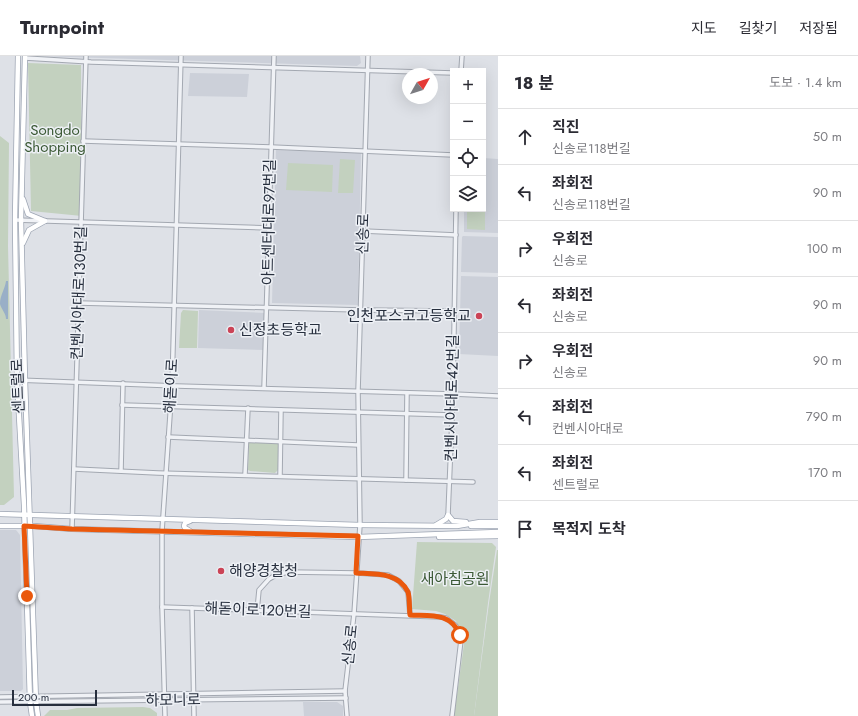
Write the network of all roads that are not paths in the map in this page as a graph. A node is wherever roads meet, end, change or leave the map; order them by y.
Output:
1 (18, 56) edge
2 (86, 56) edge
3 (181, 56) edge
4 (274, 56) edge
5 (368, 56) edge
6 (462, 56) edge
7 (25, 57) edge
8 (85, 62) junction
9 (181, 65) junction
10 (274, 67) junction
11 (461, 68) edge
12 (367, 70) junction
13 (450, 73) edge
14 (83, 141) junction
15 (178, 144) junction
16 (271, 147) junction
17 (365, 151) junction
18 (450, 155) edge
19 (22, 195) junction
20 (456, 212) edge
21 (15, 220) junction
22 (21, 220) junction
23 (45, 221) junction
24 (81, 223) junction
25 (176, 225) junction
26 (269, 228) junction
27 (363, 231) junction
28 (456, 235) junction
29 (22, 246) junction
30 (79, 303) junction
31 (174, 306) junction
32 (267, 308) junction
33 (361, 310) junction
34 (454, 311) junction
35 (17, 380) junction
36 (25, 380) junction
37 (76, 382) junction
38 (123, 383) junction
39 (172, 386) junction
40 (264, 388) junction
41 (358, 391) junction
42 (407, 393) junction
43 (453, 394) junction
44 (498, 396) edge
45 (122, 405) junction
46 (170, 405) junction
47 (248, 408) junction
48 (281, 410) junction
49 (358, 411) junction
50 (406, 413) junction
51 (452, 415) junction
52 (168, 437) junction
53 (246, 440) junction
54 (280, 441) junction
55 (358, 445) junction
56 (74, 469) junction
57 (121, 471) junction
58 (166, 473) junction
59 (245, 475) junction
60 (280, 476) junction
61 (359, 478) junction
62 (406, 480) junction
63 (450, 481) junction
64 (473, 482) dead end
65 (0, 514) edge
66 (24, 514) junction
67 (30, 514) junction
68 (448, 515) junction
69 (72, 516) junction
70 (130, 518) junction
71 (162, 519) junction
72 (195, 520) junction
73 (480, 522) junction
74 (497, 524) edge
75 (360, 525) junction
76 (0, 526) edge
77 (24, 526) junction
78 (31, 526) junction
79 (435, 526) junction
80 (457, 526) junction
81 (72, 529) junction
82 (131, 530) junction
83 (162, 531) junction
84 (194, 532) junction
85 (496, 534) edge
86 (358, 536) junction
87 (356, 573) junction
88 (162, 607) junction
89 (192, 608) junction
90 (257, 610) junction
91 (354, 614) junction
92 (410, 615) junction
93 (345, 691) junction
94 (194, 694) junction
95 (164, 695) junction
96 (0, 697) edge
97 (346, 698) junction
98 (30, 699) junction
99 (36, 699) junction
100 (165, 700) junction
101 (194, 700) junction
102 (0, 702) edge
103 (32, 716) edge
104 (38, 716) edge
105 (165, 716) edge
106 (194, 716) edge
107 (347, 716) edge
108 (452, 716) edge

1 - 21 main road, 센트럴로
2 - 8 street, 컨벤시아대로130번길
3 - 9 street, 해돋이로
4 - 10 street, 아트센터대로97번길
5 - 12 street, 신송로
6 - 11 street
7 - 8 street
7 - 19 main road, 센트럴로
8 - 9 street
8 - 14 street, 컨벤시아대로130번길
9 - 10 street
9 - 15 street, 해돋이로
10 - 12 street
10 - 16 street, 아트센터대로97번길
12 - 13 street
12 - 17 street, 신송로
14 - 15 street
14 - 24 street, 컨벤시아대로130번길
15 - 16 street
15 - 25 street, 해돋이로
16 - 17 street
16 - 26 street, 아트센터대로97번길
17 - 18 street
17 - 27 street, 신송로
19 - 22 main road, 센트럴로
19 - 23 main road
20 - 28 street, 컨벤시아대로42번길
21 - 22 street
21 - 35 main road, 센트럴로
22 - 23 street
22 - 29 main road, 센트럴로
23 - 24 street
23 - 29 main road
24 - 25 street
24 - 30 street, 컨벤시아대로130번길
25 - 26 street
25 - 31 street, 해돋이로
26 - 32 street, 아트센터대로97번길
27 - 28 street
27 - 33 street, 신송로
28 - 34 street, 컨벤시아대로42번길
29 - 36 main road, 센트럴로
30 - 31 street
30 - 37 street, 컨벤시아대로130번길
31 - 32 street
31 - 39 street, 해돋이로
32 - 33 street
32 - 40 street, 아트센터대로97번길
33 - 34 street
33 - 41 street, 신송로
34 - 43 street, 컨벤시아대로42번길
35 - 36 street
35 - 66 main road, 센트럴로
36 - 37 street
36 - 67 main road, 센트럴로
37 - 38 street
37 - 56 street, 컨벤시아대로130번길
38 - 39 street
38 - 45 street
39 - 40 street
39 - 46 street, 해돋이로
40 - 41 street
41 - 42 street
41 - 49 street, 신송로
42 - 43 street
42 - 50 street
43 - 44 street
43 - 51 street, 컨벤시아대로42번길
45 - 46 street
45 - 57 street
46 - 47 street
46 - 52 street, 해돋이로
47 - 48 street
47 - 53 street
48 - 49 street
48 - 54 street
49 - 50 street
49 - 55 street, 신송로
50 - 51 street
50 - 62 street
51 - 63 street, 컨벤시아대로42번길
52 - 53 street
52 - 58 street, 해돋이로
53 - 54 street
53 - 59 street
54 - 55 street
54 - 60 street
55 - 61 street, 신송로
56 - 57 street
56 - 69 street, 컨벤시아대로130번길
57 - 58 street
58 - 59 street
58 - 71 street, 해돋이로
59 - 60 street
60 - 61 street
61 - 62 street
61 - 75 street, 신송로
62 - 63 street
63 - 64 street
63 - 68 street, 컨벤시아대로42번길
65 - 66 main road
66 - 67 main road
66 - 77 main road, 센트럴로
67 - 69 main road
67 - 78 main road, 센트럴로
68 - 73 main road
68 - 79 main road
69 - 70 main road
69 - 81 street, 컨벤시아대로130번길
70 - 71 main road
70 - 82 main road
71 - 72 main road
71 - 83 street, 해돋이로
72 - 75 main road
72 - 84 main road
73 - 74 main road
73 - 80 main road
74 - 80 main road
75 - 79 main road
75 - 86 street, 신송로
76 - 77 main road
77 - 78 main road
77 - 98 main road, 센트럴로
78 - 81 main road
78 - 99 main road, 센트럴로
79 - 80 main road
81 - 82 main road
82 - 83 main road
83 - 84 main road
83 - 88 street, 해돋이로
84 - 86 main road
85 - 86 main road
86 - 87 street, 신송로
87 - 90 street
87 - 91 street, 신송로
87 - 92 street
88 - 89 street, 해돋이로120번길
88 - 95 street, 해돋이로
89 - 90 street, 해돋이로120번길
89 - 94 street
90 - 91 street, 해돋이로120번길
91 - 92 street, 해돋이로120번길
91 - 93 street, 신송로
92 - 108 street, 해돋이로120번길
93 - 94 street, 하모니로
93 - 97 street, 신송로
94 - 95 street, 하모니로
94 - 101 street
95 - 99 street, 하모니로
95 - 100 street, 해돋이로
96 - 98 street, 하모니로
97 - 101 street, 하모니로
97 - 107 street, 신송로
98 - 99 street, 하모니로
98 - 102 street, 하모니로
98 - 103 main road, 센트럴로
99 - 100 street, 하모니로
99 - 104 main road, 센트럴로
100 - 101 street, 하모니로
100 - 105 street, 해돋이로
101 - 106 street

